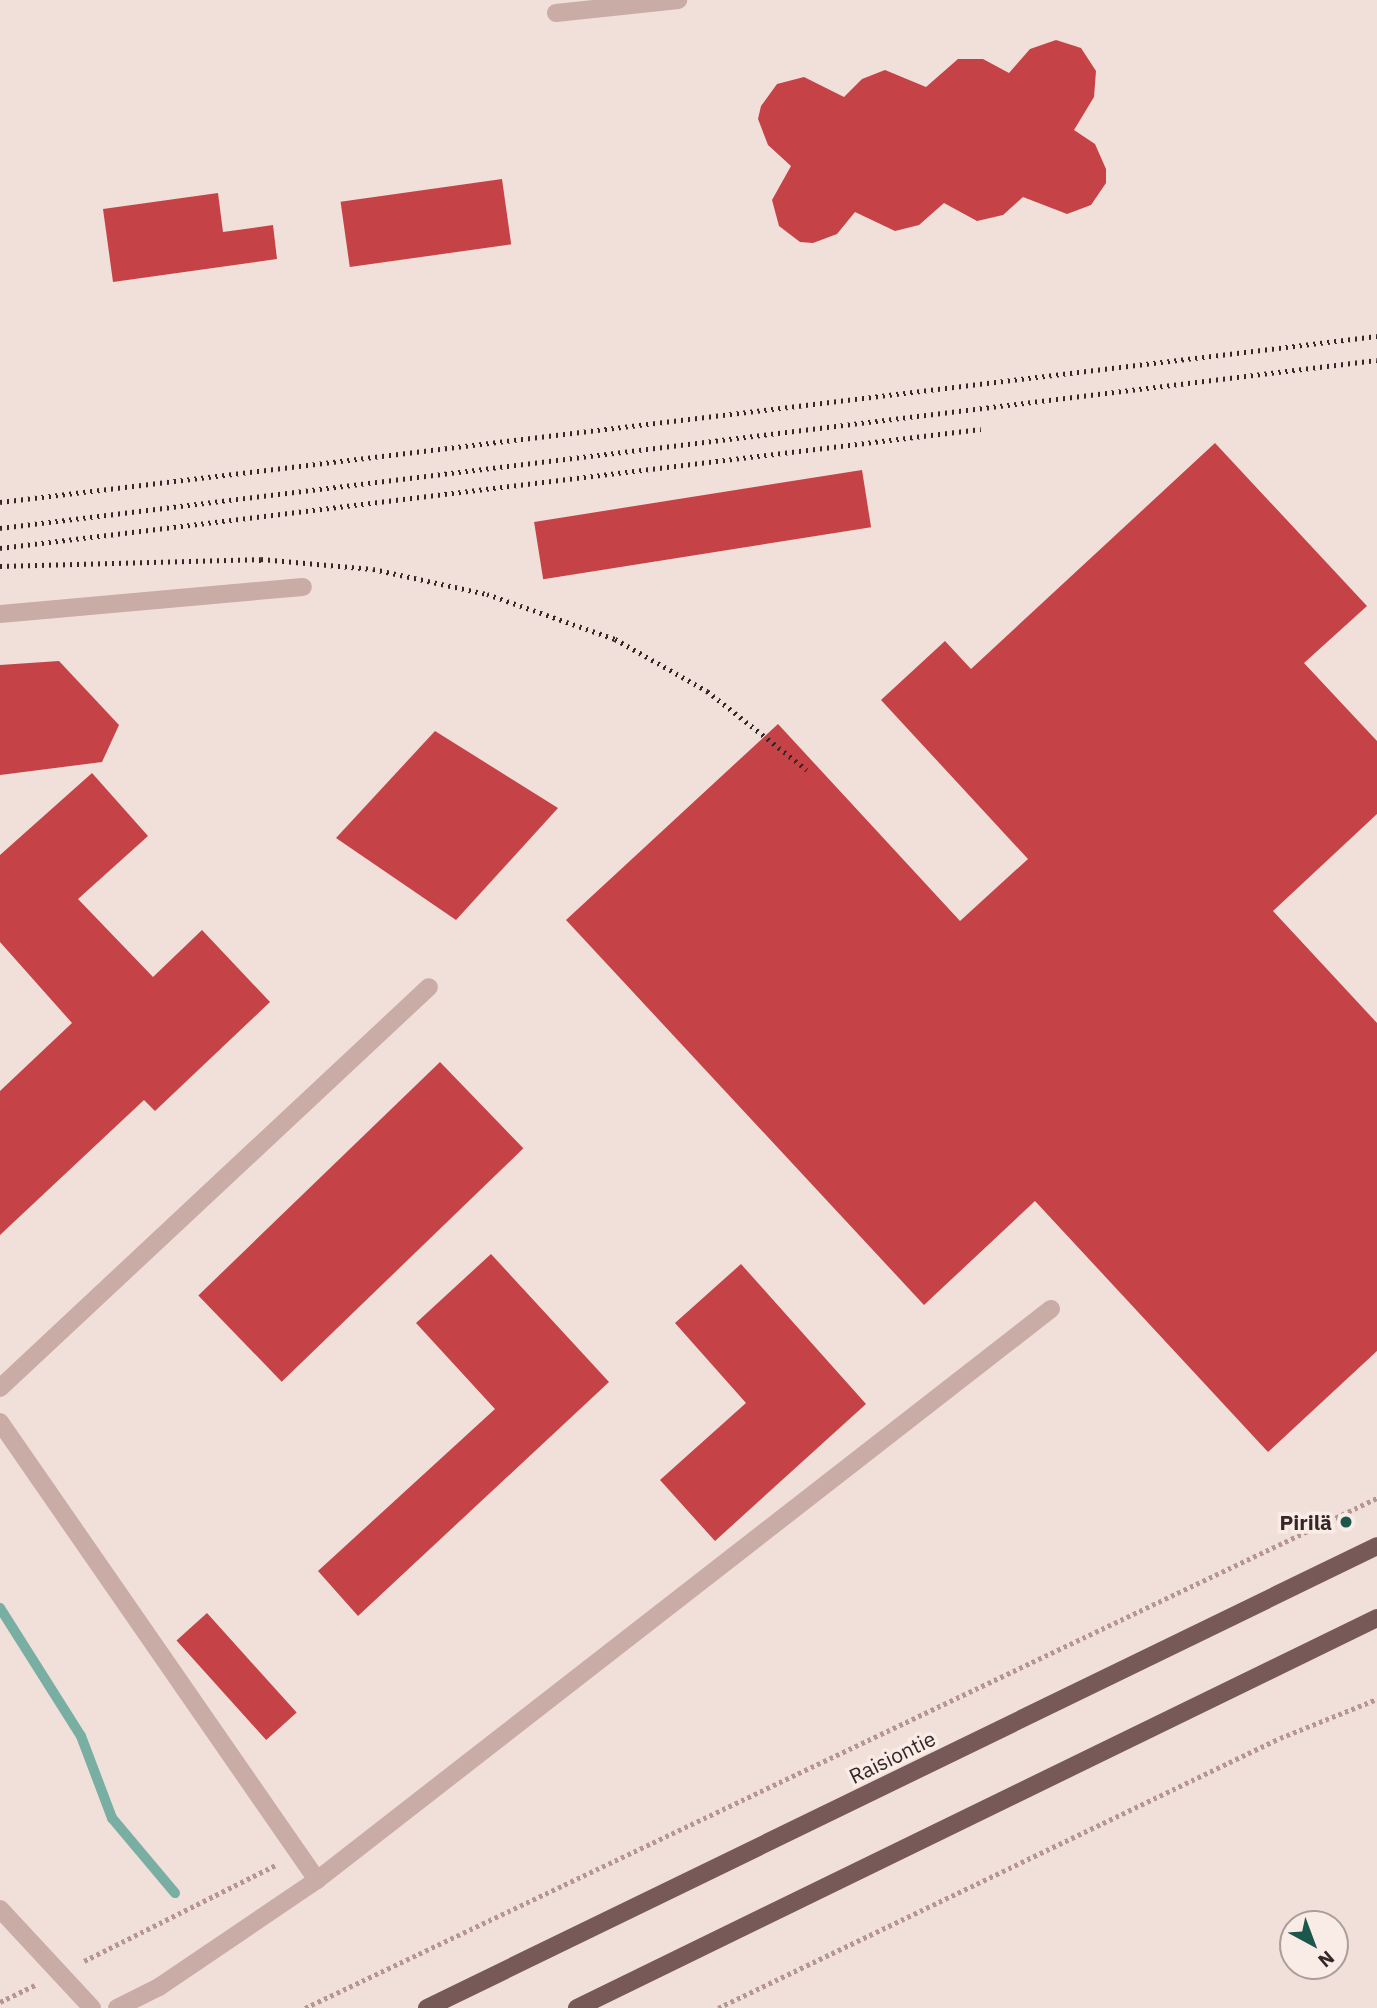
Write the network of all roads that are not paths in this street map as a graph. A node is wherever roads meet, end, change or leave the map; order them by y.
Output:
1 (678, 0) edge
2 (556, 13) dead end
3 (303, 587) dead end
4 (0, 614) edge
5 (429, 988) dead end
6 (1051, 1309) dead end
7 (0, 1388) edge
8 (0, 1422) edge
9 (1377, 1546) edge
10 (1377, 1618) edge
11 (317, 1880) junction
12 (0, 1909) edge
13 (92, 2008) edge
14 (117, 2008) edge
15 (427, 2008) edge
16 (577, 2008) edge

1 - 2 lane
3 - 4 lane
5 - 7 lane
6 - 11 lane
8 - 11 lane
9 - 15 main road, Raisiontie
10 - 16 main road
11 - 14 lane
12 - 13 lane

